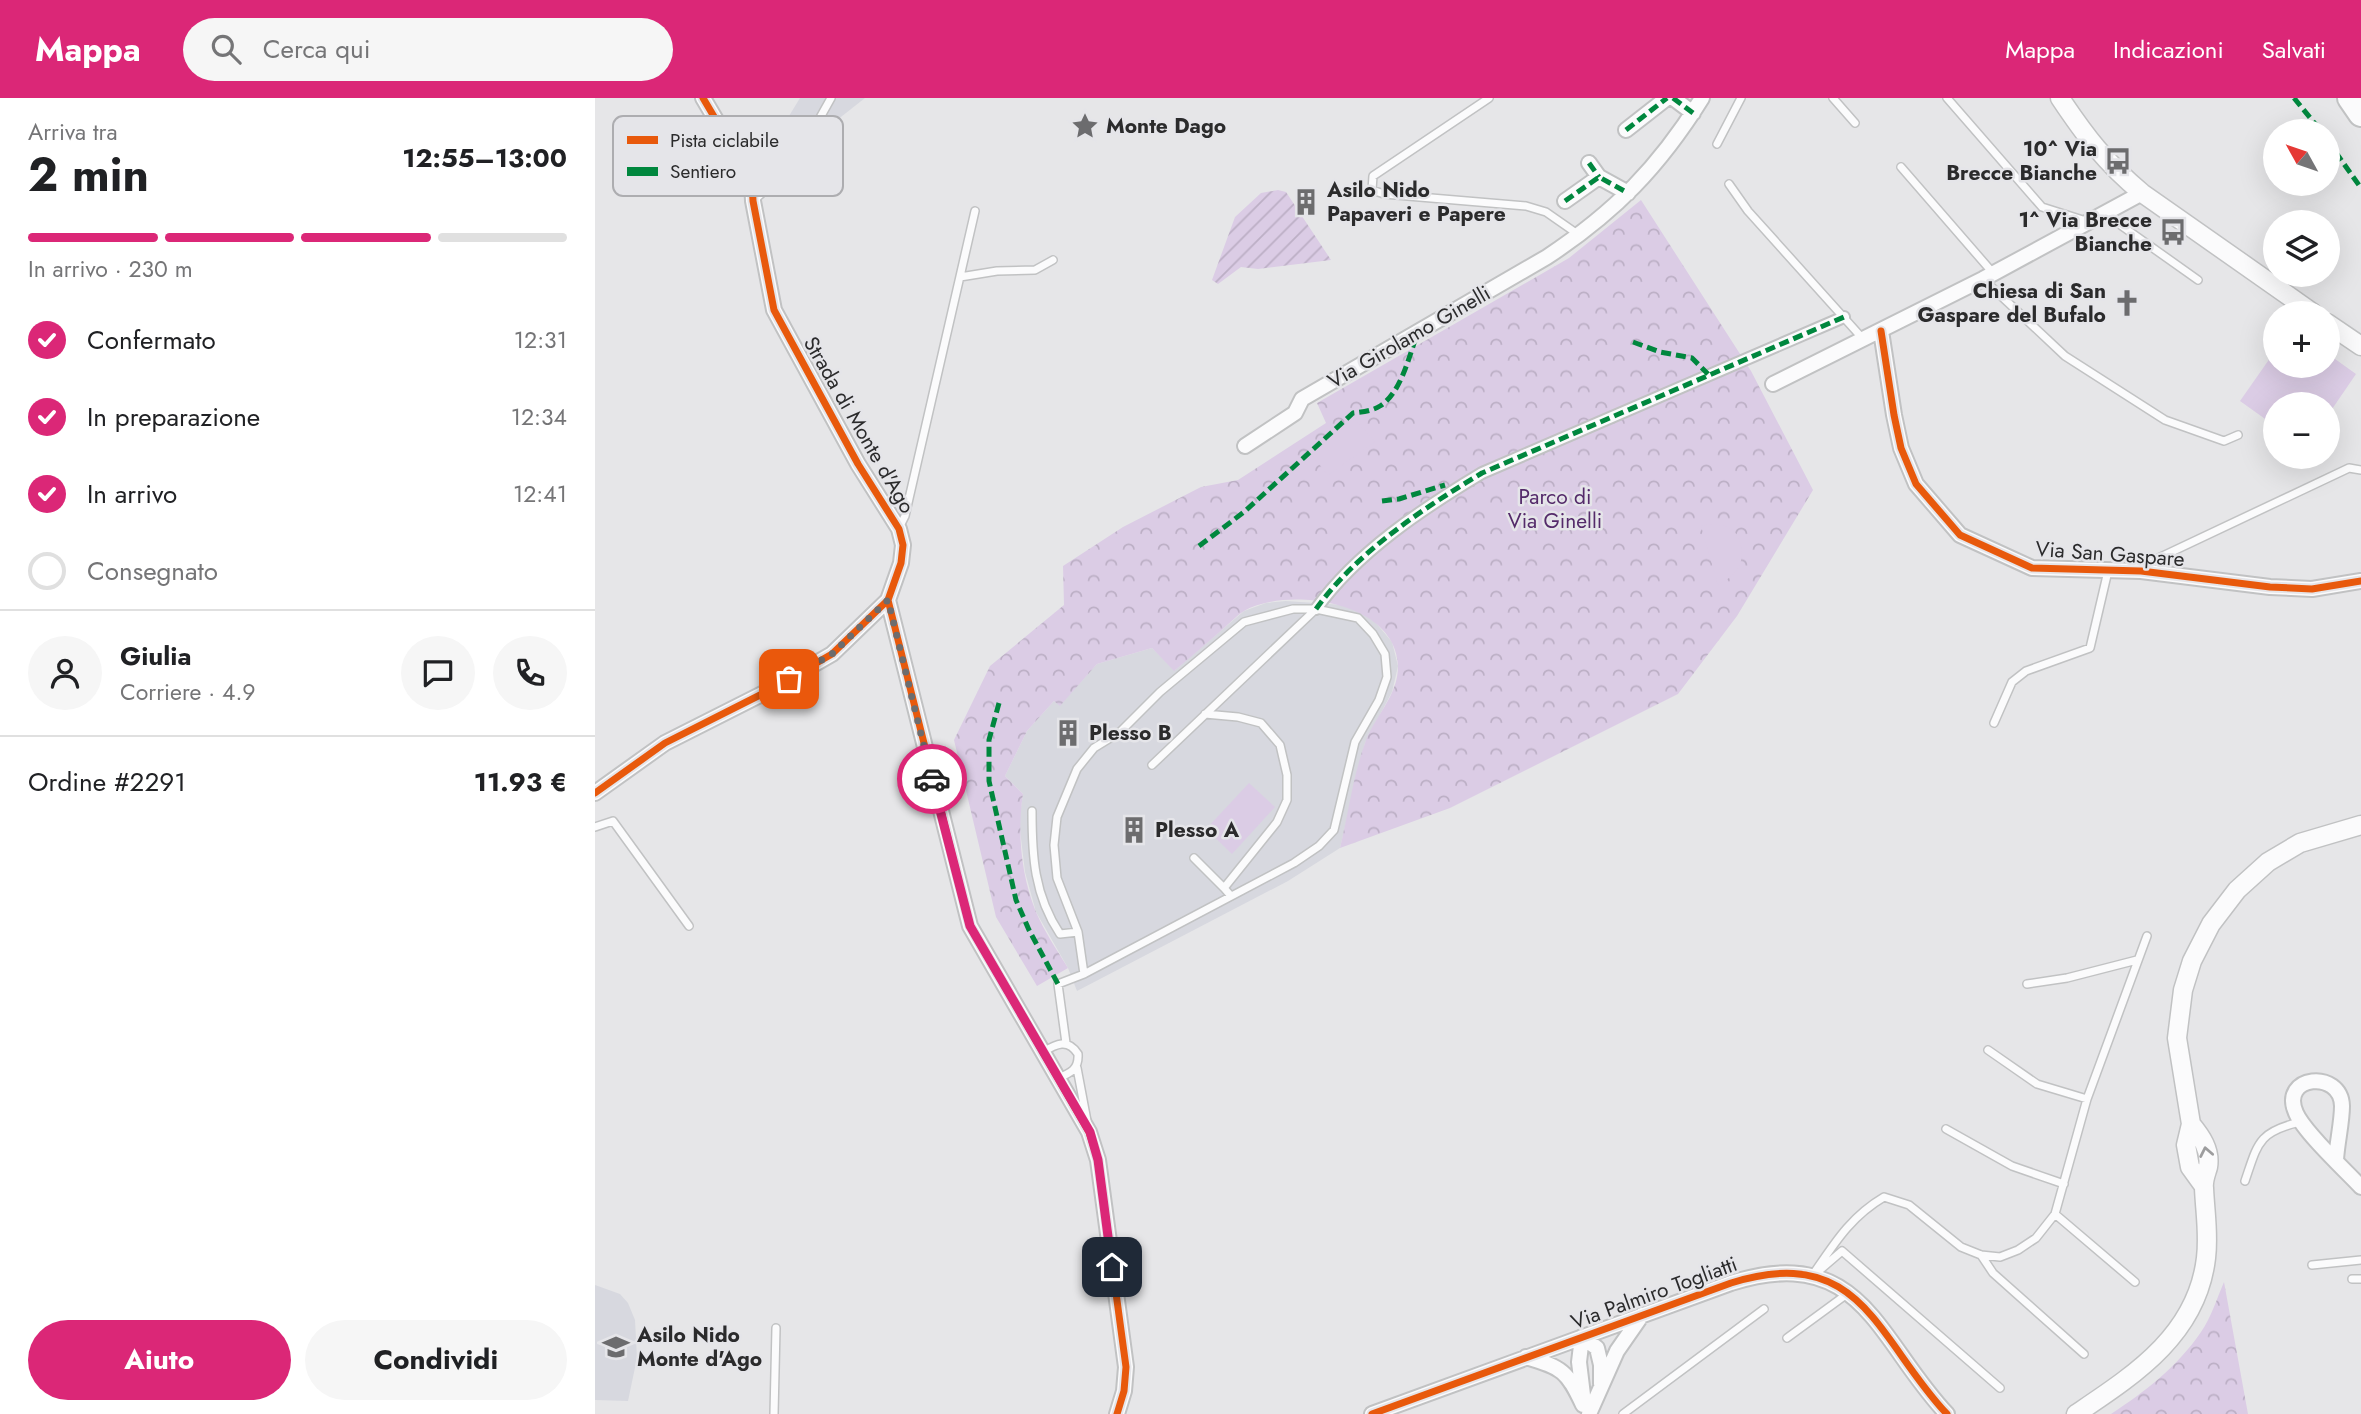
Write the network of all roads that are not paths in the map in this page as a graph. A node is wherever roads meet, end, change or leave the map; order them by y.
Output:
1 (703, 98) edge
2 (831, 98) edge
3 (1489, 98) edge
4 (1667, 98) edge
5 (1673, 98) edge
6 (1702, 98) edge
7 (1741, 98) edge
8 (1833, 98) edge
9 (1947, 98) edge
10 (2060, 98) edge
11 (2350, 98) edge
12 (1693, 113) junction
13 (2361, 114) edge
14 (714, 116) edge
15 (821, 116) edge
16 (1855, 123) dead end
17 (1626, 130) dead end
18 (1717, 145) dead end
19 (1590, 163) dead end
20 (1901, 167) dead end
21 (1599, 177) junction
22 (1729, 184) dead end
23 (1629, 193) junction
24 (2142, 193) junction
25 (753, 196) edge
26 (759, 196) edge
27 (753, 201) junction
28 (1565, 201) dead end
29 (975, 211) dead end
30 (2105, 214) junction
31 (2090, 223) junction
32 (1579, 236) junction
33 (1053, 260) dead end
34 (1988, 276) junction
35 (960, 277) junction
36 (2198, 280) dead end
37 (2296, 301) edge
38 (1844, 317) junction
39 (1881, 331) junction
40 (2340, 332) edge
41 (1865, 340) junction
42 (2361, 346) edge
43 (1773, 384) dead end
44 (2238, 435) dead end
45 (1245, 446) dead end
46 (2361, 470) edge
47 (899, 529) junction
48 (2108, 570) junction
49 (2141, 571) junction
50 (2361, 581) edge
51 (888, 600) junction
52 (1316, 609) junction
53 (1205, 714) junction
54 (1994, 723) dead end
55 (1152, 765) dead end
56 (595, 793) edge
57 (1032, 811) dead end
58 (2361, 825) edge
59 (595, 827) edge
60 (1194, 858) dead end
61 (1224, 888) junction
62 (1231, 896) junction
63 (689, 926) dead end
64 (1077, 932) junction
65 (2147, 936) dead end
66 (2137, 960) junction
67 (1084, 974) junction
68 (2027, 984) dead end
69 (1066, 1043) junction
70 (1988, 1050) dead end
71 (1042, 1052) junction
72 (1077, 1068) junction
73 (1058, 1078) junction
74 (2087, 1099) junction
75 (2301, 1122) junction
76 (1946, 1129) dead end
77 (1090, 1132) junction
78 (2336, 1160) junction
79 (2245, 1181) dead end
80 (2064, 1184) junction
81 (2361, 1186) edge
82 (2055, 1214) junction
83 (1981, 1255) junction
84 (2361, 1260) edge
85 (2312, 1265) dead end
86 (1812, 1276) junction
87 (2135, 1282) dead end
88 (1848, 1294) junction
89 (1764, 1309) dead end
90 (1642, 1315) junction
91 (776, 1328) dead end
92 (1582, 1337) junction
93 (1787, 1338) dead end
94 (2084, 1354) dead end
95 (1527, 1357) junction
96 (2000, 1388) dead end
97 (1601, 1389) junction
98 (1585, 1411) edge
99 (1945, 1412) edge
100 (774, 1414) edge
101 (1117, 1414) edge
102 (1372, 1414) edge
103 (1623, 1414) edge
104 (2076, 1414) edge

1 - 14 street, Strada di Monte d'Ago
2 - 15 lane
3 - 32 lane
4 - 17 street
5 - 12 street
6 - 12 street, Via Girolamo Ginelli
7 - 18 lane
8 - 16 lane
9 - 31 lane
10 - 24 street
11 - 13 highway
12 - 23 street, Via Girolamo Ginelli
19 - 21 street
20 - 34 lane
21 - 23 street
21 - 28 street
22 - 38 lane
23 - 32 street, Via Girolamo Ginelli
24 - 30 street
24 - 37 street
25 - 27 street, Strada di Monte d'Ago
26 - 27 lane
27 - 47 street, Strada di Monte d'Ago
29 - 35 lane
30 - 31 street
30 - 36 lane
31 - 34 street
32 - 45 street, Via Girolamo Ginelli
33 - 35 lane
34 - 39 street
34 - 44 lane
35 - 47 lane
38 - 41 lane
38 - 52 street
39 - 41 street
39 - 48 street, Via San Gaspare
40 - 42 street
41 - 43 street
46 - 49 lane
47 - 51 street, Strada di Monte d'Ago
48 - 49 street, Via San Gaspare
48 - 54 lane
49 - 50 street, Via San Gaspare
51 - 56 street, Strada di Monte d'Ago
51 - 71 street
52 - 53 lane
52 - 62 lane
52 - 64 lane
53 - 55 lane
53 - 61 lane
57 - 64 lane
58 - 104 street
59 - 63 lane
60 - 61 lane
61 - 62 lane
62 - 67 lane
64 - 67 lane
65 - 66 lane
66 - 68 lane
66 - 74 lane
67 - 69 lane
69 - 71 lane
69 - 72 lane
70 - 74 lane
71 - 73 street
72 - 73 lane
72 - 77 lane
73 - 77 street
74 - 80 lane
75 - 78 street
75 - 78 street
75 - 79 lane
76 - 80 lane
77 - 101 street
78 - 81 street
80 - 82 lane
82 - 83 lane
82 - 87 lane
83 - 86 lane
83 - 94 lane
84 - 85 lane
86 - 88 street, Via Palmiro Togliatti
86 - 90 street, Via Palmiro Togliatti
86 - 96 lane
88 - 93 lane
88 - 99 street, Via Palmiro Togliatti
89 - 103 lane
90 - 92 street, Via Palmiro Togliatti
90 - 97 street
91 - 100 lane
92 - 95 street, Via Palmiro Togliatti
92 - 97 street
92 - 98 street
95 - 98 street
95 - 102 street, Via Palmiro Togliatti
97 - 98 street

